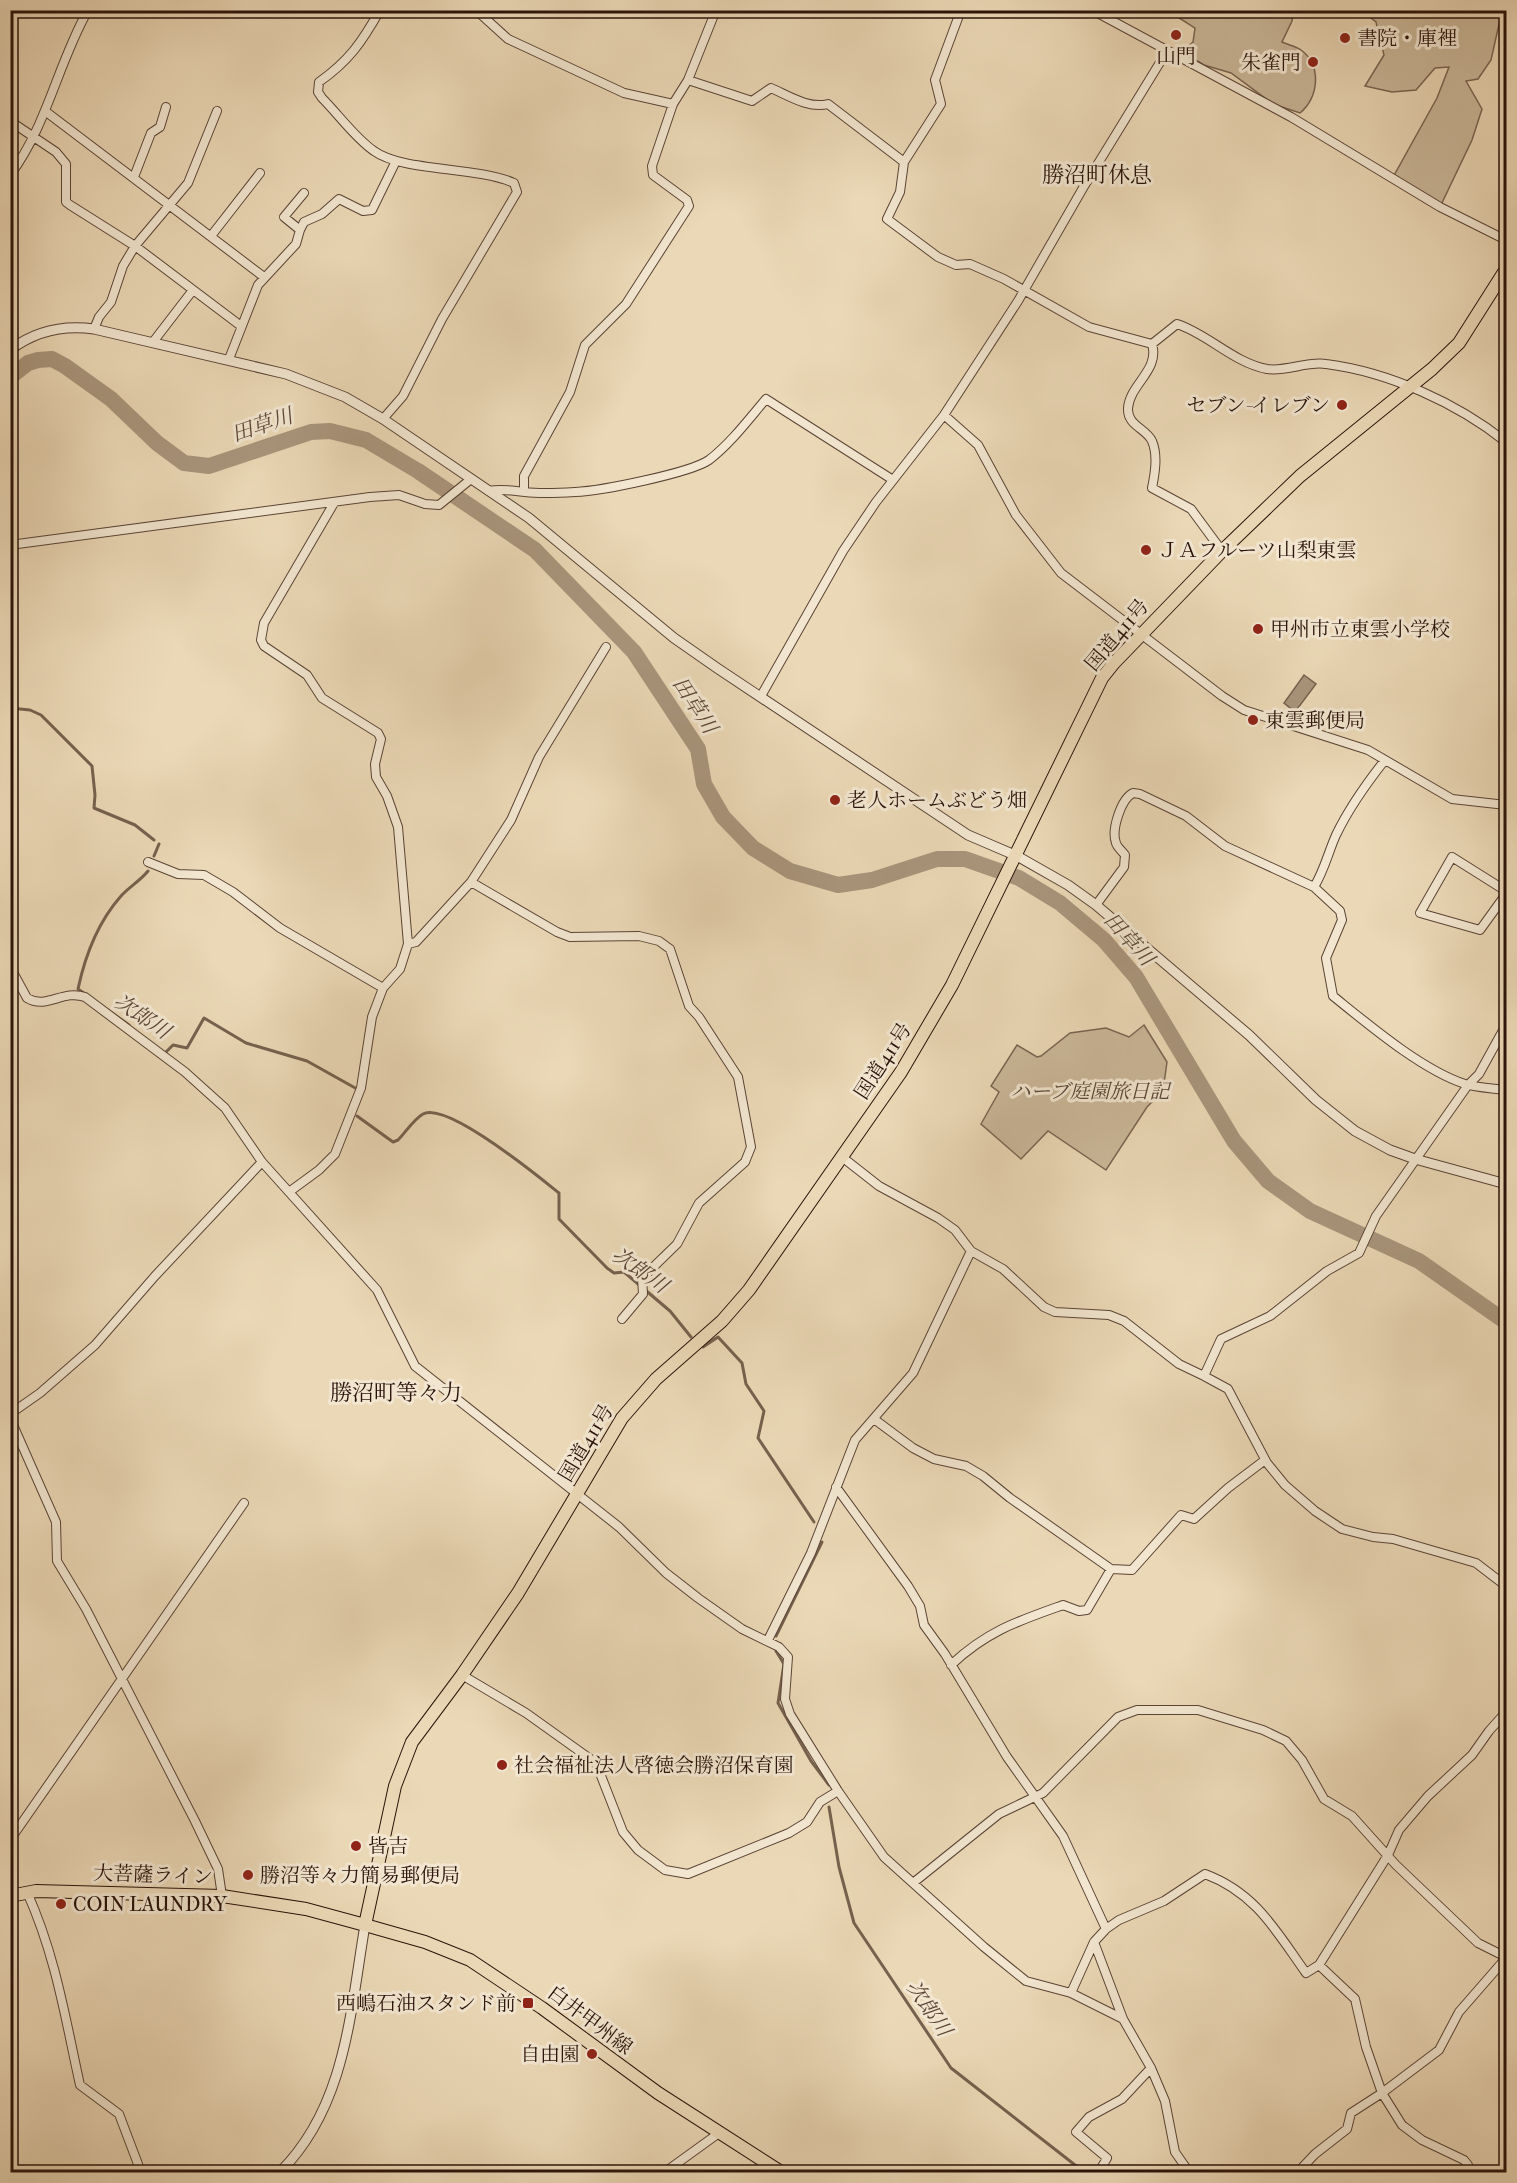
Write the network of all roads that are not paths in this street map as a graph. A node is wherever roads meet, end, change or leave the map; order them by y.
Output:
1 (87, 10) edge
2 (380, 10) edge
3 (476, 10) edge
4 (716, 10) edge
5 (961, 10) edge
6 (1092, 10) edge
7 (1167, 51) junction
8 (688, 80) junction
9 (673, 104) junction
10 (166, 107) dead end
11 (45, 111) junction
12 (217, 111) dead end
13 (10, 121) edge
14 (33, 134) junction
15 (396, 161) junction
16 (904, 162) junction
17 (260, 173) dead end
18 (10, 175) edge
19 (134, 177) junction
20 (304, 193) dead end
21 (171, 204) junction
22 (300, 230) junction
23 (211, 236) junction
24 (1506, 240) edge
25 (135, 246) junction
26 (1506, 268) edge
27 (264, 277) junction
28 (193, 290) junction
29 (1023, 291) junction
30 (241, 326) junction
31 (94, 329) junction
32 (153, 342) junction
33 (1152, 344) junction
34 (10, 350) edge
35 (229, 359) junction
36 (1411, 386) junction
37 (10, 407) edge
38 (944, 415) junction
39 (10, 419) edge
40 (383, 419) junction
41 (1506, 442) edge
42 (471, 478) junction
43 (893, 480) junction
44 (489, 491) junction
45 (524, 492) junction
46 (334, 503) junction
47 (10, 545) edge
48 (1222, 551) junction
49 (1139, 634) junction
50 (606, 647) dead end
51 (761, 696) junction
52 (1385, 760) junction
53 (1506, 805) edge
54 (1017, 856) junction
55 (148, 862) dead end
56 (471, 882) junction
57 (1314, 887) junction
58 (1506, 892) edge
59 (1096, 905) junction
60 (408, 944) junction
61 (10, 967) edge
62 (383, 988) junction
63 (1506, 1025) edge
64 (1468, 1085) junction
65 (1506, 1090) edge
66 (842, 1157) junction
67 (1415, 1159) junction
68 (262, 1162) junction
69 (1506, 1184) edge
70 (289, 1192) junction
71 (971, 1251) junction
72 (622, 1319) dead end
73 (1204, 1376) junction
74 (10, 1414) edge
75 (10, 1418) edge
76 (874, 1419) junction
77 (1265, 1460) junction
78 (836, 1487) junction
79 (577, 1494) junction
80 (244, 1503) dead end
81 (1112, 1569) junction
82 (1506, 1586) edge
83 (768, 1640) junction
84 (951, 1665) junction
85 (462, 1675) junction
86 (123, 1678) junction
87 (1506, 1712) edge
88 (838, 1791) junction
89 (1035, 1797) junction
90 (10, 1840) edge
91 (1388, 1855) junction
92 (913, 1883) junction
93 (27, 1892) junction
94 (10, 1896) edge
95 (222, 1896) junction
96 (365, 1925) junction
97 (1106, 1929) junction
98 (1094, 1942) junction
99 (1506, 1958) edge
100 (1319, 1965) junction
101 (1071, 1993) junction
102 (1123, 2019) junction
103 (1151, 2068) junction
104 (1383, 2093) junction
105 (719, 2133) junction
106 (141, 2172) edge
107 (280, 2172) edge
108 (665, 2172) edge
109 (781, 2172) edge
110 (1099, 2172) edge
111 (1189, 2172) edge
112 (1298, 2172) edge
113 (1467, 2172) edge

1 - 11 street
2 - 15 street
3 - 9 street
4 - 8 street
5 - 16 street
6 - 7 street
7 - 24 street
7 - 29 street
8 - 9 street
8 - 16 street
9 - 45 street
10 - 19 street
11 - 14 street
11 - 19 street
12 - 21 street
13 - 14 street
14 - 18 street
14 - 25 street
15 - 22 street
15 - 40 street
16 - 29 street
17 - 23 street
19 - 21 street
20 - 22 street
21 - 23 street
21 - 25 street
22 - 27 street
23 - 27 street
25 - 28 street
25 - 31 street
26 - 36 main road, 国道411号
27 - 30 street
28 - 30 street
28 - 32 street
29 - 33 street
29 - 38 street
30 - 35 street
31 - 32 street
31 - 34 street
32 - 35 street
33 - 36 street
33 - 48 street
35 - 40 street
36 - 41 street
36 - 48 main road, 国道411号
37 - 39 street
38 - 43 street
38 - 49 street
40 - 42 street
42 - 44 street
42 - 46 street
43 - 45 street
43 - 51 street
44 - 45 street
44 - 51 street
46 - 47 street
46 - 60 street
48 - 49 main road, 国道411号
49 - 52 street
49 - 54 main road, 国道411号
50 - 56 street
51 - 54 street
52 - 53 street
52 - 57 street
54 - 59 street
54 - 66 main road, 国道411号
55 - 62 street
56 - 60 street
56 - 72 street
57 - 59 street
57 - 64 street
58 - 58 street
59 - 67 street
60 - 62 street
61 - 68 street
62 - 70 street
63 - 64 street
64 - 65 street
64 - 67 street
66 - 71 street
66 - 79 main road, 国道411号
67 - 69 street
67 - 73 street
68 - 70 street
68 - 74 street
70 - 79 street
71 - 73 street
71 - 76 street
73 - 77 street
75 - 86 street
76 - 78 street
76 - 81 street
77 - 81 street
77 - 82 street
78 - 83 street
78 - 84 street
79 - 83 street
79 - 85 main road, 国道411号
80 - 86 street
81 - 84 street
83 - 88 street
84 - 89 street
85 - 88 street
85 - 96 main road, 国道411号
86 - 90 street
86 - 95 street
87 - 91 street
88 - 92 street
89 - 91 street
89 - 92 street
89 - 97 street
91 - 99 street
91 - 100 street
92 - 101 street
93 - 94 main road, 大菩薩ライン
93 - 95 main road, 大菩薩ライン
93 - 106 street
95 - 96 main road, 大菩薩ライン
96 - 105 main road, 白井甲州線
96 - 107 street
97 - 98 street
97 - 100 street
98 - 101 street
98 - 102 street
99 - 104 street
100 - 104 street
101 - 102 street
102 - 103 street
103 - 110 street
103 - 111 street
104 - 112 street
104 - 113 street
105 - 108 street
105 - 109 main road, 白井甲州線

